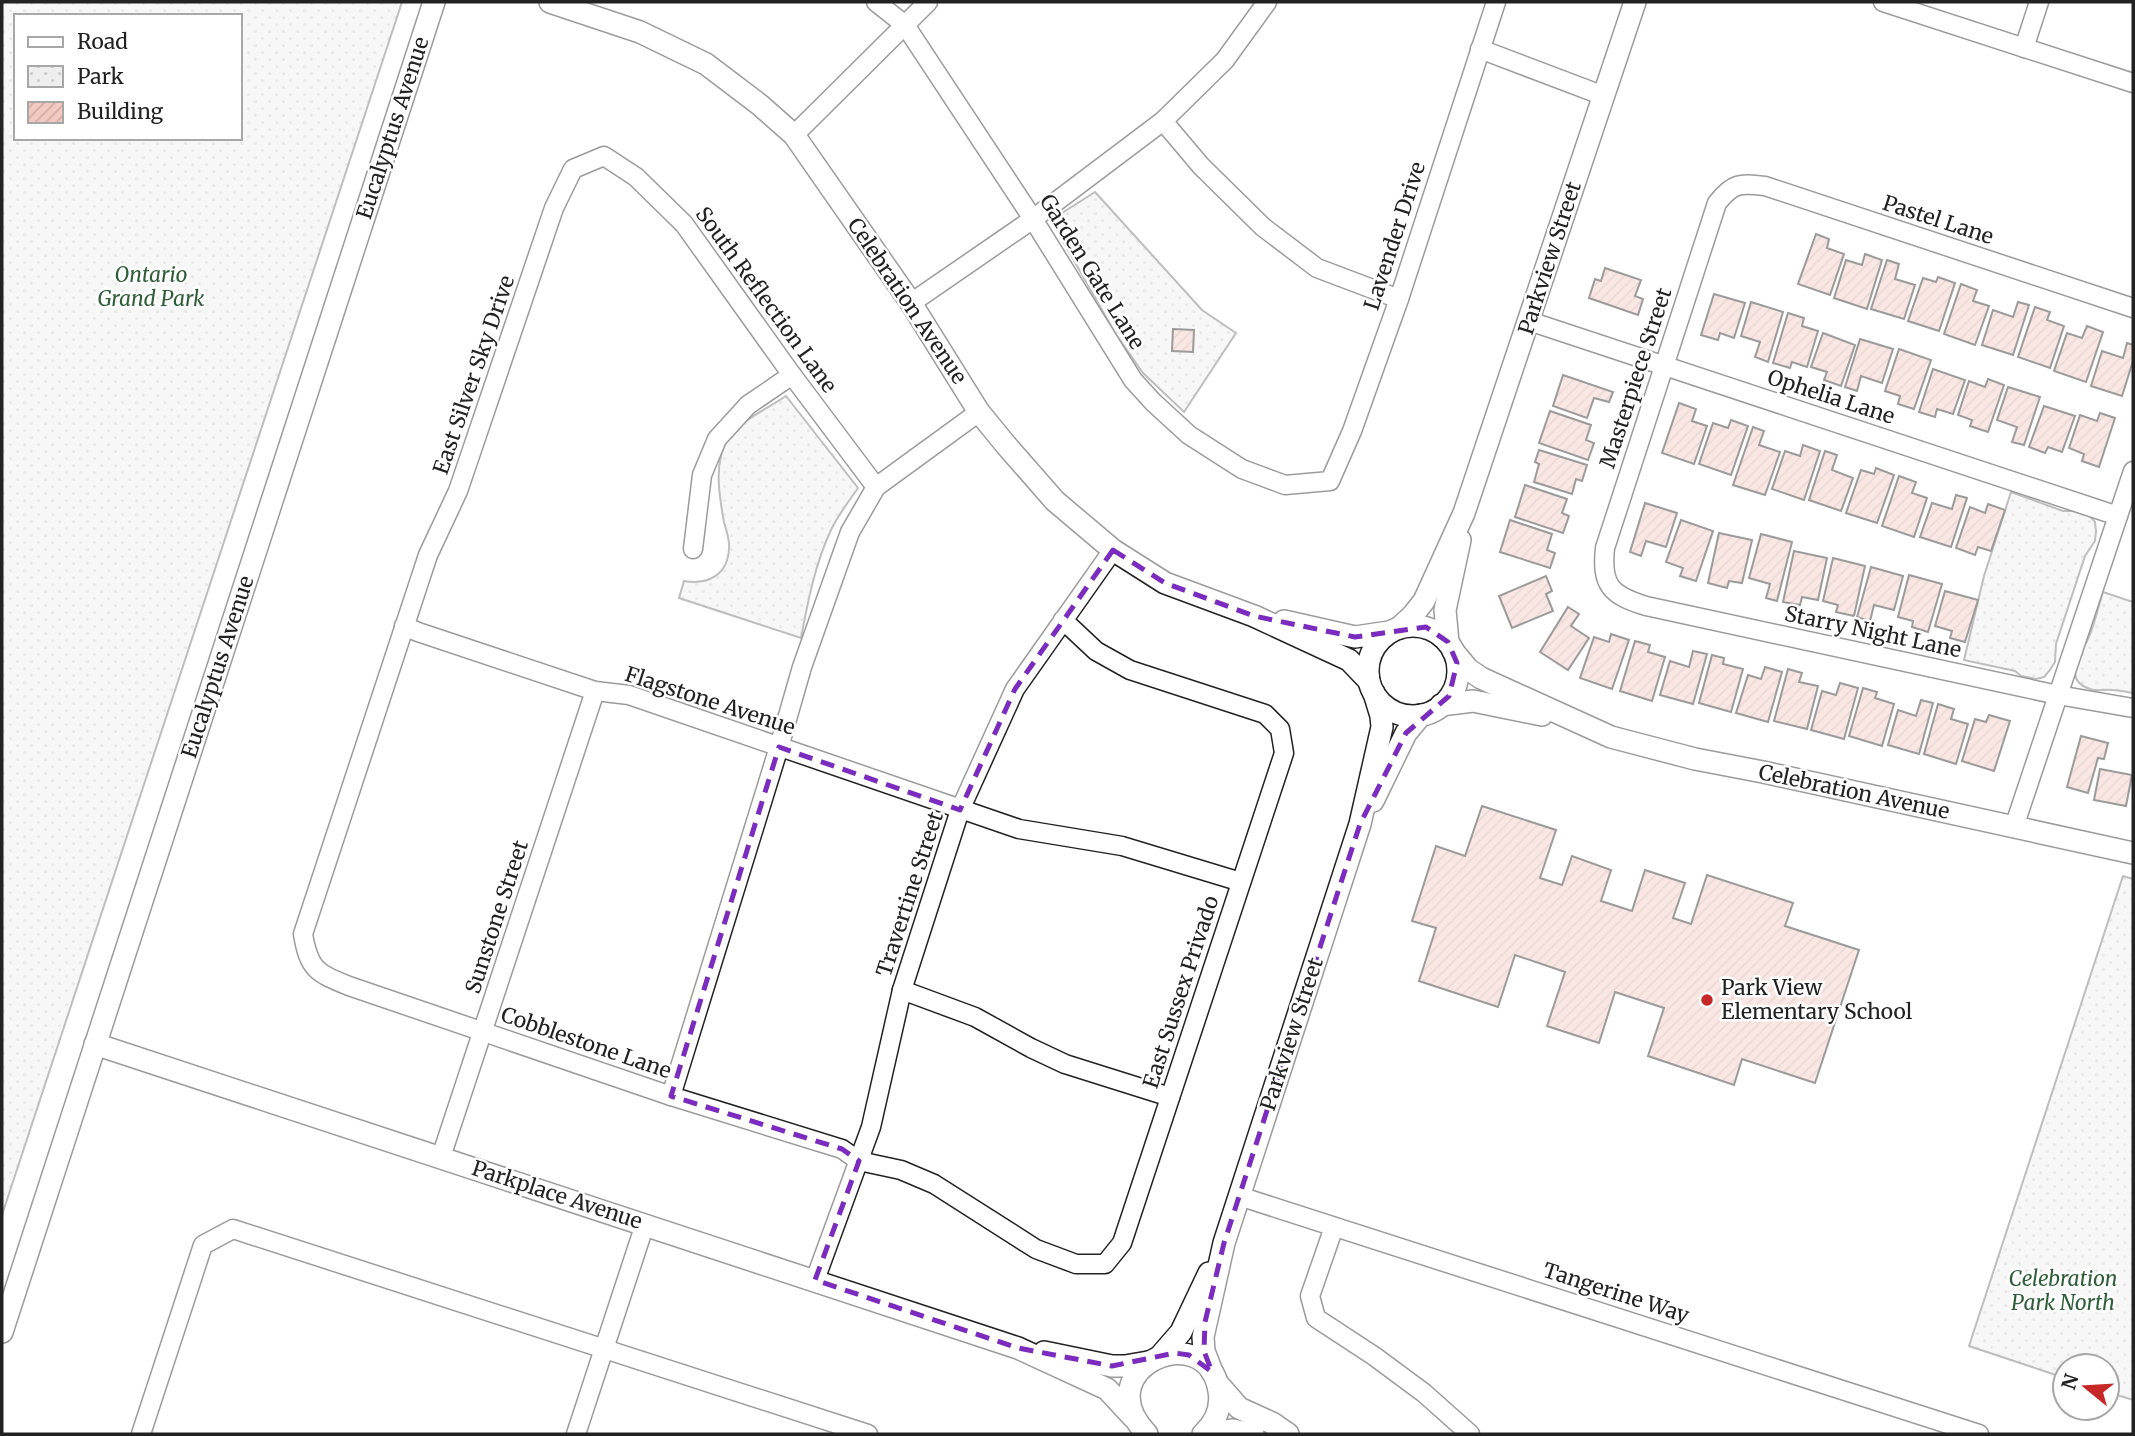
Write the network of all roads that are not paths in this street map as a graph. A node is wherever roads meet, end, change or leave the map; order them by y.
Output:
1 (434, 2) edge
2 (550, 2) edge
3 (876, 2) edge
4 (928, 2) edge
5 (1267, 2) edge
6 (1496, 2) edge
7 (1635, 2) edge
8 (1883, 2) edge
9 (2039, 2) edge
10 (905, 24) junction
11 (2024, 48) junction
12 (1480, 49) junction
13 (2133, 83) edge
14 (1604, 96) junction
15 (1163, 121) junction
16 (794, 135) junction
17 (604, 156) joint
18 (1728, 189) joint
19 (1032, 219) junction
20 (1399, 299) junction
21 (911, 303) junction
22 (2133, 308) edge
23 (1529, 321) junction
24 (1665, 366) junction
25 (793, 375) junction
26 (979, 412) junction
27 (2133, 471) edge
28 (1330, 481) joint
29 (876, 487) junction
30 (1464, 513) junction
31 (2118, 516) junction
32 (693, 550) dead end
33 (1113, 550) junction
34 (1609, 585) joint
35 (1254, 616) junction
36 (1063, 620) junction
37 (404, 626) junction
38 (1394, 630) junction
39 (1451, 647) junction
40 (1371, 687) junction
41 (595, 691) junction
42 (2058, 695) junction
43 (1441, 705) junction
44 (2133, 708) edge
45 (1421, 715) junction
46 (1578, 723) junction
47 (779, 747) junction
48 (960, 810) junction
49 (1360, 824) junction
50 (2014, 827) junction
51 (2133, 853) edge
52 (1241, 882) junction
53 (307, 956) joint
54 (902, 990) junction
55 (483, 1032) junction
56 (95, 1044) junction
57 (671, 1096) junction
58 (1170, 1097) junction
59 (441, 1157) junction
60 (859, 1161) junction
61 (1239, 1196) junction
62 (646, 1224) junction
63 (1334, 1227) junction
64 (1224, 1243) junction
65 (1105, 1264) joint
66 (815, 1280) junction
67 (2, 1332) edge
68 (1018, 1348) junction
69 (604, 1350) junction
70 (1155, 1358) junction
71 (1215, 1378) junction
72 (1140, 1428) edge
73 (141, 1434) edge
74 (576, 1434) edge
75 (869, 1434) edge
76 (1204, 1434) edge
77 (1253, 1434) edge
78 (1288, 1434) edge
79 (1470, 1434) edge
80 (1979, 1434) edge

1 - 56 street, Eucalyptus Avenue
2 - 16 street, Celebration Avenue
3 - 10 street, Garden Gate Lane
4 - 10 street
5 - 15 street
6 - 12 street, Lavender Drive
7 - 14 street, Parkview Street
8 - 11 street
9 - 11 street
10 - 16 street
10 - 19 street, Garden Gate Lane
11 - 13 street
12 - 14 street
12 - 20 street, Lavender Drive
14 - 23 street, Parkview Street
15 - 19 street
15 - 20 street
16 - 21 street, Celebration Avenue
17 - 25 street, South Reflection Lane
17 - 37 street, East Silver Sky Drive
18 - 22 street, Pastel Lane
18 - 24 street, Masterpiece Street
19 - 21 street
19 - 28 street, Garden Gate Lane
20 - 28 street, Lavender Drive
21 - 26 street, Celebration Avenue
23 - 24 street, Ophelia Lane
23 - 30 street, Parkview Street
24 - 31 street, Ophelia Lane
24 - 34 street, Masterpiece Street
25 - 29 street, South Reflection Lane
25 - 32 street
26 - 29 street
26 - 33 street, Celebration Avenue
27 - 31 street
29 - 47 street
30 - 38 street, Parkview Street
30 - 39 street, Parkview Street
31 - 42 street
33 - 35 street, Celebration Avenue
33 - 36 street, Travertine Street
34 - 42 street, Starry Night Lane
35 - 38 street, Celebration Avenue
35 - 40 street, Celebration Avenue
36 - 48 street, Travertine Street
36 - 52 street, East Sussex Privado
37 - 41 street, Flagstone Avenue
37 - 53 street, East Silver Sky Drive
38 - 39 street
38 - 40 street
39 - 43 street
39 - 46 street, Celebration Avenue
40 - 45 street
40 - 49 street, Parkview Street
41 - 47 street, Flagstone Avenue
41 - 55 street, Sunstone Street
42 - 44 street, Starry Night Lane
42 - 50 street
43 - 45 street
43 - 46 street, Celebration Avenue
45 - 49 street, Parkview Street
46 - 50 street, Celebration Avenue
47 - 48 street, Flagstone Avenue
47 - 57 street
48 - 52 street, Flagstone Avenue
48 - 54 street, Travertine Street
49 - 61 street, Parkview Street
50 - 51 street, Celebration Avenue
52 - 58 street, East Sussex Privado
53 - 55 street, Cobblestone Lane
54 - 58 street
54 - 60 street, Travertine Street
55 - 57 street, Cobblestone Lane
55 - 59 street, Sunstone Street
56 - 59 street, Parkplace Avenue
56 - 67 street, Eucalyptus Avenue
57 - 60 street, Cobblestone Lane
58 - 65 street, East Sussex Privado
59 - 62 street, Parkplace Avenue
60 - 65 street, Cobblestone Lane
60 - 66 street, Travertine Street
61 - 63 street, Tangerine Way
61 - 64 street, Parkview Street
62 - 66 street, Parkplace Avenue
62 - 69 street
63 - 79 street
63 - 80 street, Tangerine Way
64 - 70 street
64 - 71 street
66 - 68 street, Parkplace Avenue
68 - 70 street, Parkplace Avenue
68 - 72 street, Parkplace Avenue
69 - 73 street
69 - 74 street
69 - 75 street
70 - 71 street, Parkplace Avenue
70 - 72 street
71 - 76 street
71 - 78 street
76 - 77 street

